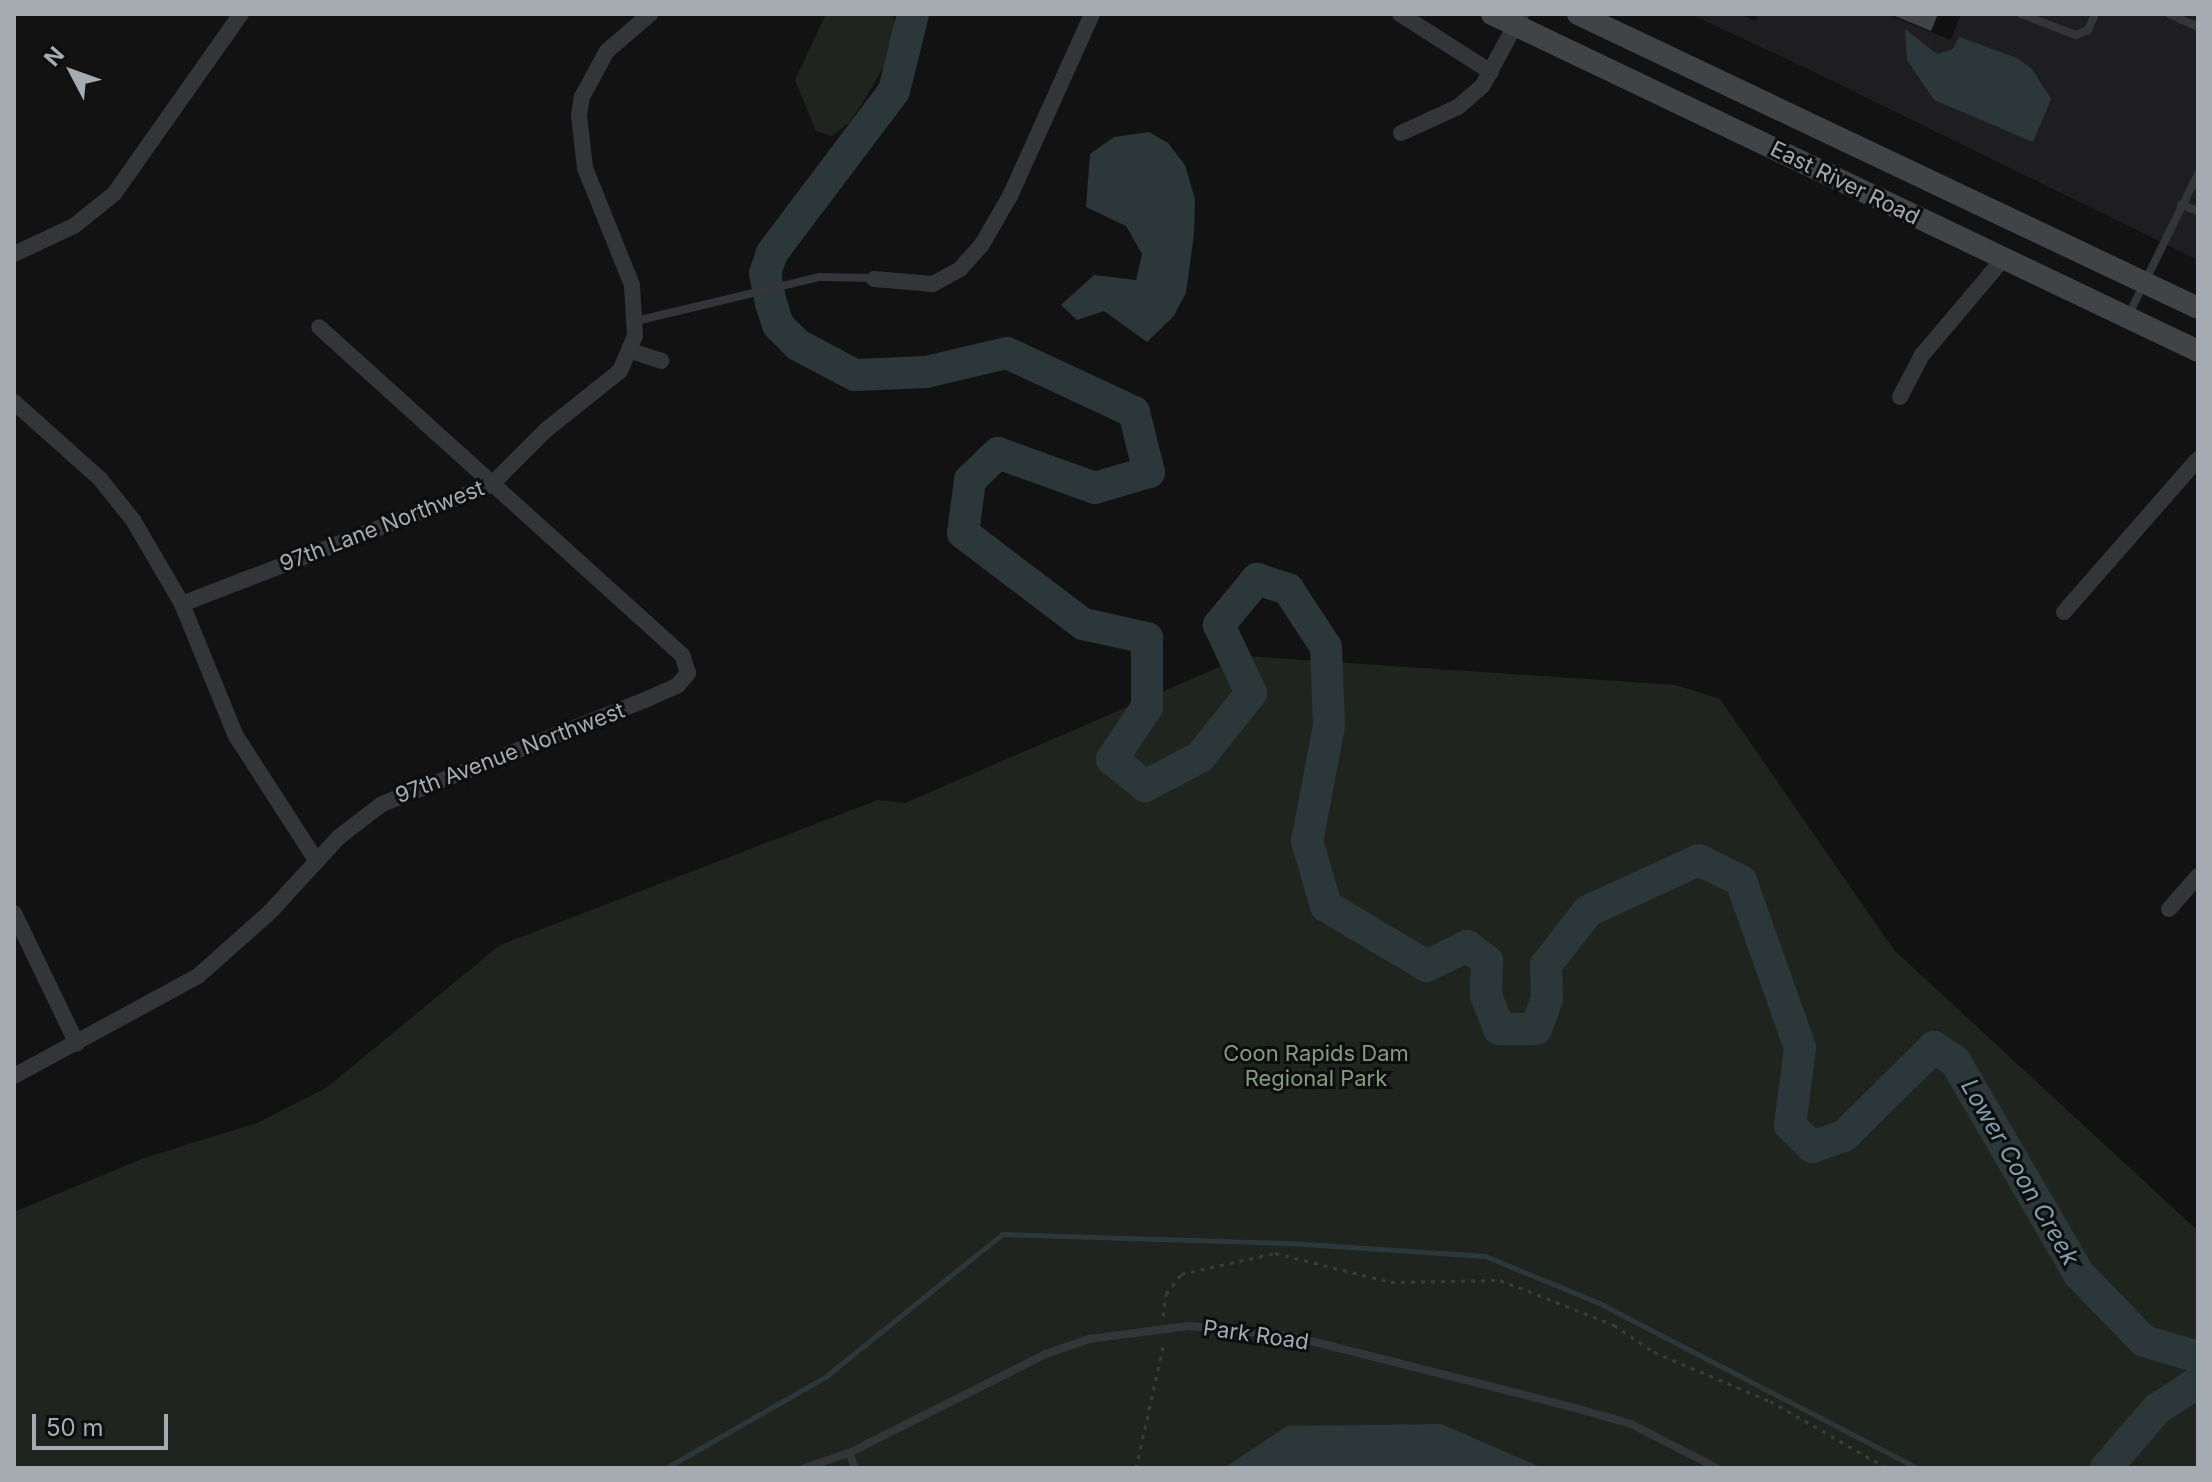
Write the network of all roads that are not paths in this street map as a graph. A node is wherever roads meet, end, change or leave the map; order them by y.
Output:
1 (241, 14) edge
2 (650, 14) edge
3 (1092, 14) edge
4 (1400, 14) edge
5 (1492, 14) edge
6 (1578, 14) edge
7 (2021, 14) edge
8 (2095, 14) edge
9 (2169, 14) edge
10 (1518, 20) edge
11 (2198, 27) edge
12 (1491, 72) junction
13 (1401, 133) dead end
14 (2198, 174) edge
15 (2181, 205) junction
16 (2198, 211) edge
17 (14, 254) edge
18 (2003, 259) junction
19 (874, 279) joint
20 (2145, 282) junction
21 (2198, 308) edge
22 (2128, 317) junction
23 (636, 321) junction
24 (319, 327) dead end
25 (631, 351) junction
26 (2198, 351) edge
27 (661, 361) dead end
28 (1900, 397) dead end
29 (14, 402) edge
30 (2198, 459) edge
31 (491, 485) junction
32 (182, 604) junction
33 (2064, 612) dead end
34 (316, 860) junction
35 (2198, 876) edge
36 (2169, 909) dead end
37 (14, 913) edge
38 (77, 1044) junction
39 (14, 1076) edge
40 (849, 1453) junction
41 (804, 1468) edge
42 (855, 1468) edge
43 (1717, 1468) edge

1 - 17 street
2 - 23 street, 97th Lane Northwest
3 - 19 street
4 - 12 street
5 - 10 main road, East River Road
6 - 20 main road, East River Road
7 - 8 lane
9 - 11 lane
10 - 12 street
10 - 18 main road, East River Road
12 - 13 street
14 - 15 lane
15 - 16 lane
15 - 20 lane
18 - 22 main road, East River Road
18 - 28 street
19 - 23 lane
20 - 21 main road, East River Road
20 - 22 lane
22 - 26 main road, East River Road
23 - 25 street, 97th Lane Northwest
24 - 31 street
25 - 27 street
25 - 31 street, 97th Lane Northwest
29 - 32 street
30 - 33 street
31 - 32 street, 97th Lane Northwest
31 - 34 street, 97th Avenue Northwest
32 - 34 street
34 - 38 street, 97th Avenue Northwest
35 - 36 street
37 - 38 street
38 - 39 street, 97th Avenue Northwest
40 - 41 lane, Park Road
40 - 42 lane
40 - 43 lane, Park Road

